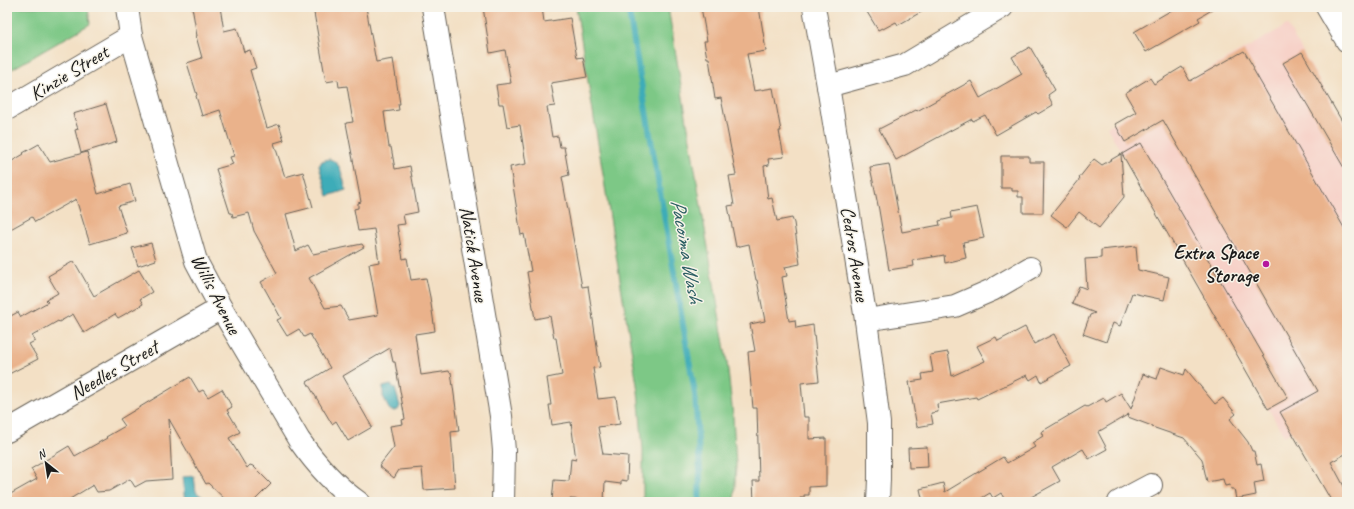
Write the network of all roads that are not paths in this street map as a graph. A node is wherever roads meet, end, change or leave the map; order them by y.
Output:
1 (127, 7) edge
2 (433, 7) edge
3 (814, 7) edge
4 (1002, 7) edge
5 (1328, 7) edge
6 (131, 36) junction
7 (1347, 41) edge
8 (828, 86) junction
9 (7, 109) edge
10 (1030, 268) dead end
11 (221, 308) junction
12 (866, 320) junction
13 (7, 431) edge
14 (1150, 485) dead end
15 (358, 502) edge
16 (503, 502) edge
17 (878, 502) edge
18 (1119, 502) edge

1 - 6 street, Willis Avenue
2 - 16 street, Natick Avenue
3 - 8 street, Cedros Avenue
4 - 8 street
5 - 7 street
6 - 9 street, Kinzie Street
6 - 11 street, Willis Avenue
8 - 12 street, Cedros Avenue
10 - 12 street
11 - 13 street, Needles Street
11 - 15 street, Willis Avenue
12 - 17 street, Cedros Avenue
14 - 18 street

